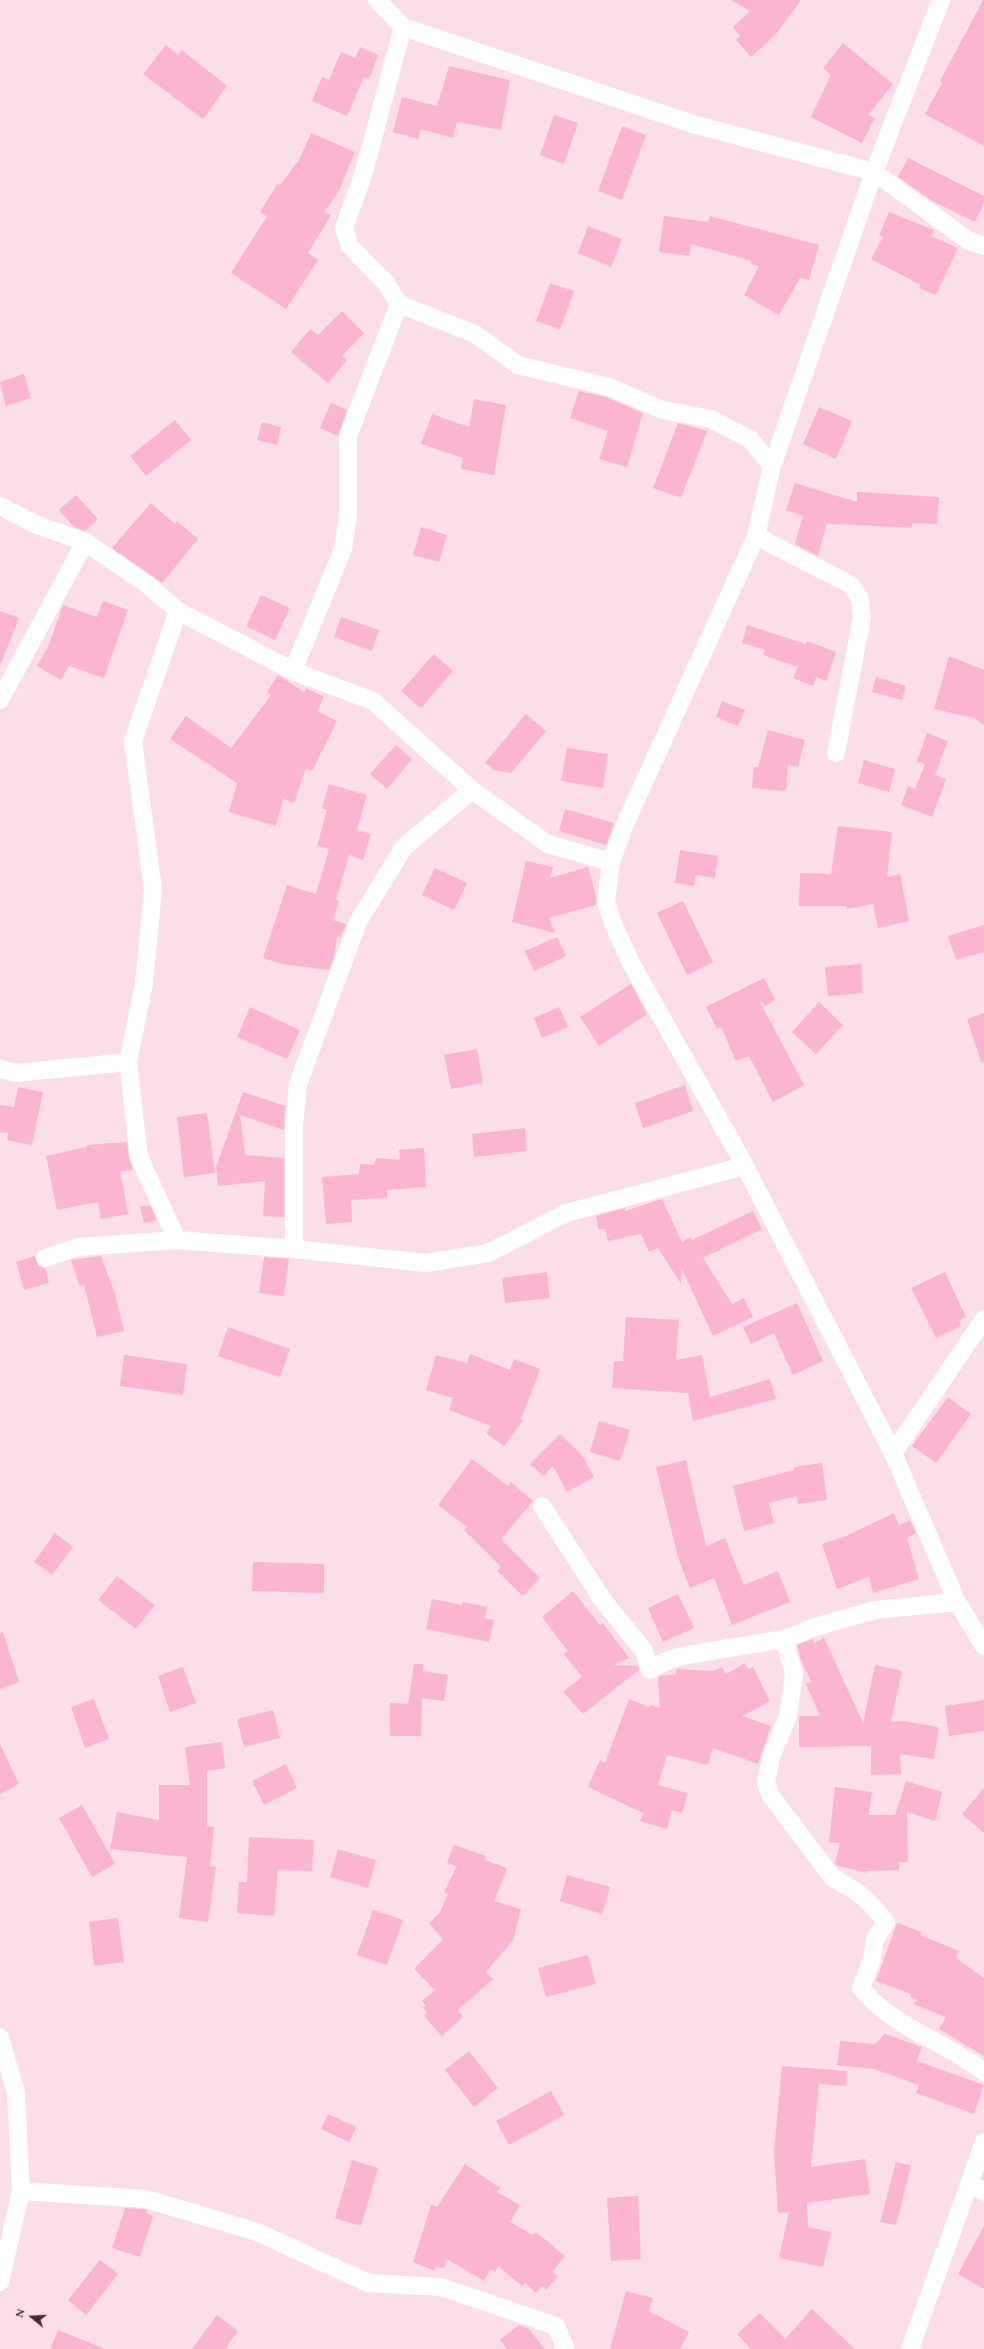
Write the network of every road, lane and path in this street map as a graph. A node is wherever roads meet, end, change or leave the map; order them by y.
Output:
1 (377, 0) edge
2 (941, 0) edge
3 (403, 27) junction
4 (874, 172) junction
5 (984, 246) edge
6 (399, 304) junction
7 (772, 466) junction
8 (0, 506) edge
9 (756, 536) junction
10 (85, 542) junction
11 (178, 611) junction
12 (293, 671) junction
13 (0, 700) edge
14 (836, 753) dead end
15 (472, 790) junction
16 (611, 862) junction
17 (128, 1062) junction
18 (0, 1069) edge
19 (745, 1166) junction
20 (178, 1240) junction
21 (294, 1249) junction
22 (46, 1258) dead end
23 (984, 1319) edge
24 (893, 1453) junction
25 (542, 1506) dead end
26 (957, 1602) junction
27 (784, 1639) junction
28 (984, 1646) edge
29 (0, 2038) edge
30 (984, 2072) edge
31 (984, 2142) edge
32 (977, 2187) edge
33 (21, 2191) junction
34 (3, 2258) edge
35 (0, 2282) edge
36 (566, 2349) edge
37 (910, 2349) edge

1 - 3 street
2 - 4 street
3 - 4 street
3 - 6 street
4 - 5 street
4 - 7 street
6 - 7 street
6 - 12 street
7 - 9 street
8 - 10 street
9 - 14 street
9 - 16 street
10 - 11 street
10 - 13 street
11 - 12 street
11 - 17 street
12 - 15 street
15 - 16 street
15 - 21 street
16 - 19 street
17 - 18 street
17 - 20 street
19 - 21 street
19 - 24 street
20 - 21 street
20 - 22 street
23 - 24 street
24 - 26 street
25 - 27 street
26 - 27 street
26 - 28 street
27 - 30 street
29 - 33 street
31 - 32 street
32 - 37 street
33 - 34 street
33 - 36 street
34 - 35 street

